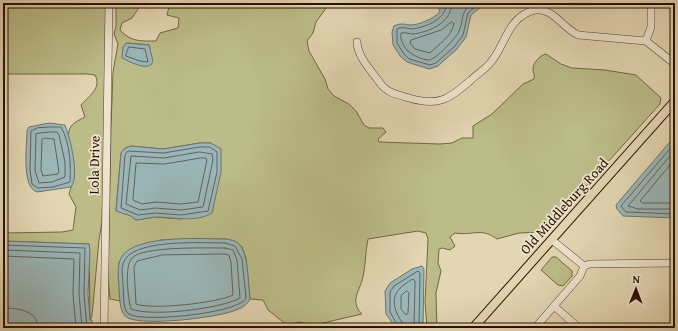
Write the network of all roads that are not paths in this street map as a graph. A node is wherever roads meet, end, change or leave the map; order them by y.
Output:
1 (109, 3) edge
2 (651, 3) edge
3 (646, 41) junction
4 (357, 42) dead end
5 (675, 64) edge
6 (675, 101) edge
7 (552, 240) junction
8 (675, 263) edge
9 (584, 266) junction
10 (554, 306) junction
11 (104, 328) edge
12 (473, 328) edge
13 (535, 328) edge
14 (579, 328) edge

1 - 11 street, Lola Drive
2 - 3 street
3 - 4 street
3 - 5 street
6 - 7 main road, Old Middleburg Road
7 - 9 street
7 - 12 main road, Old Middleburg Road
8 - 9 street
9 - 10 street
10 - 13 street
10 - 14 street

